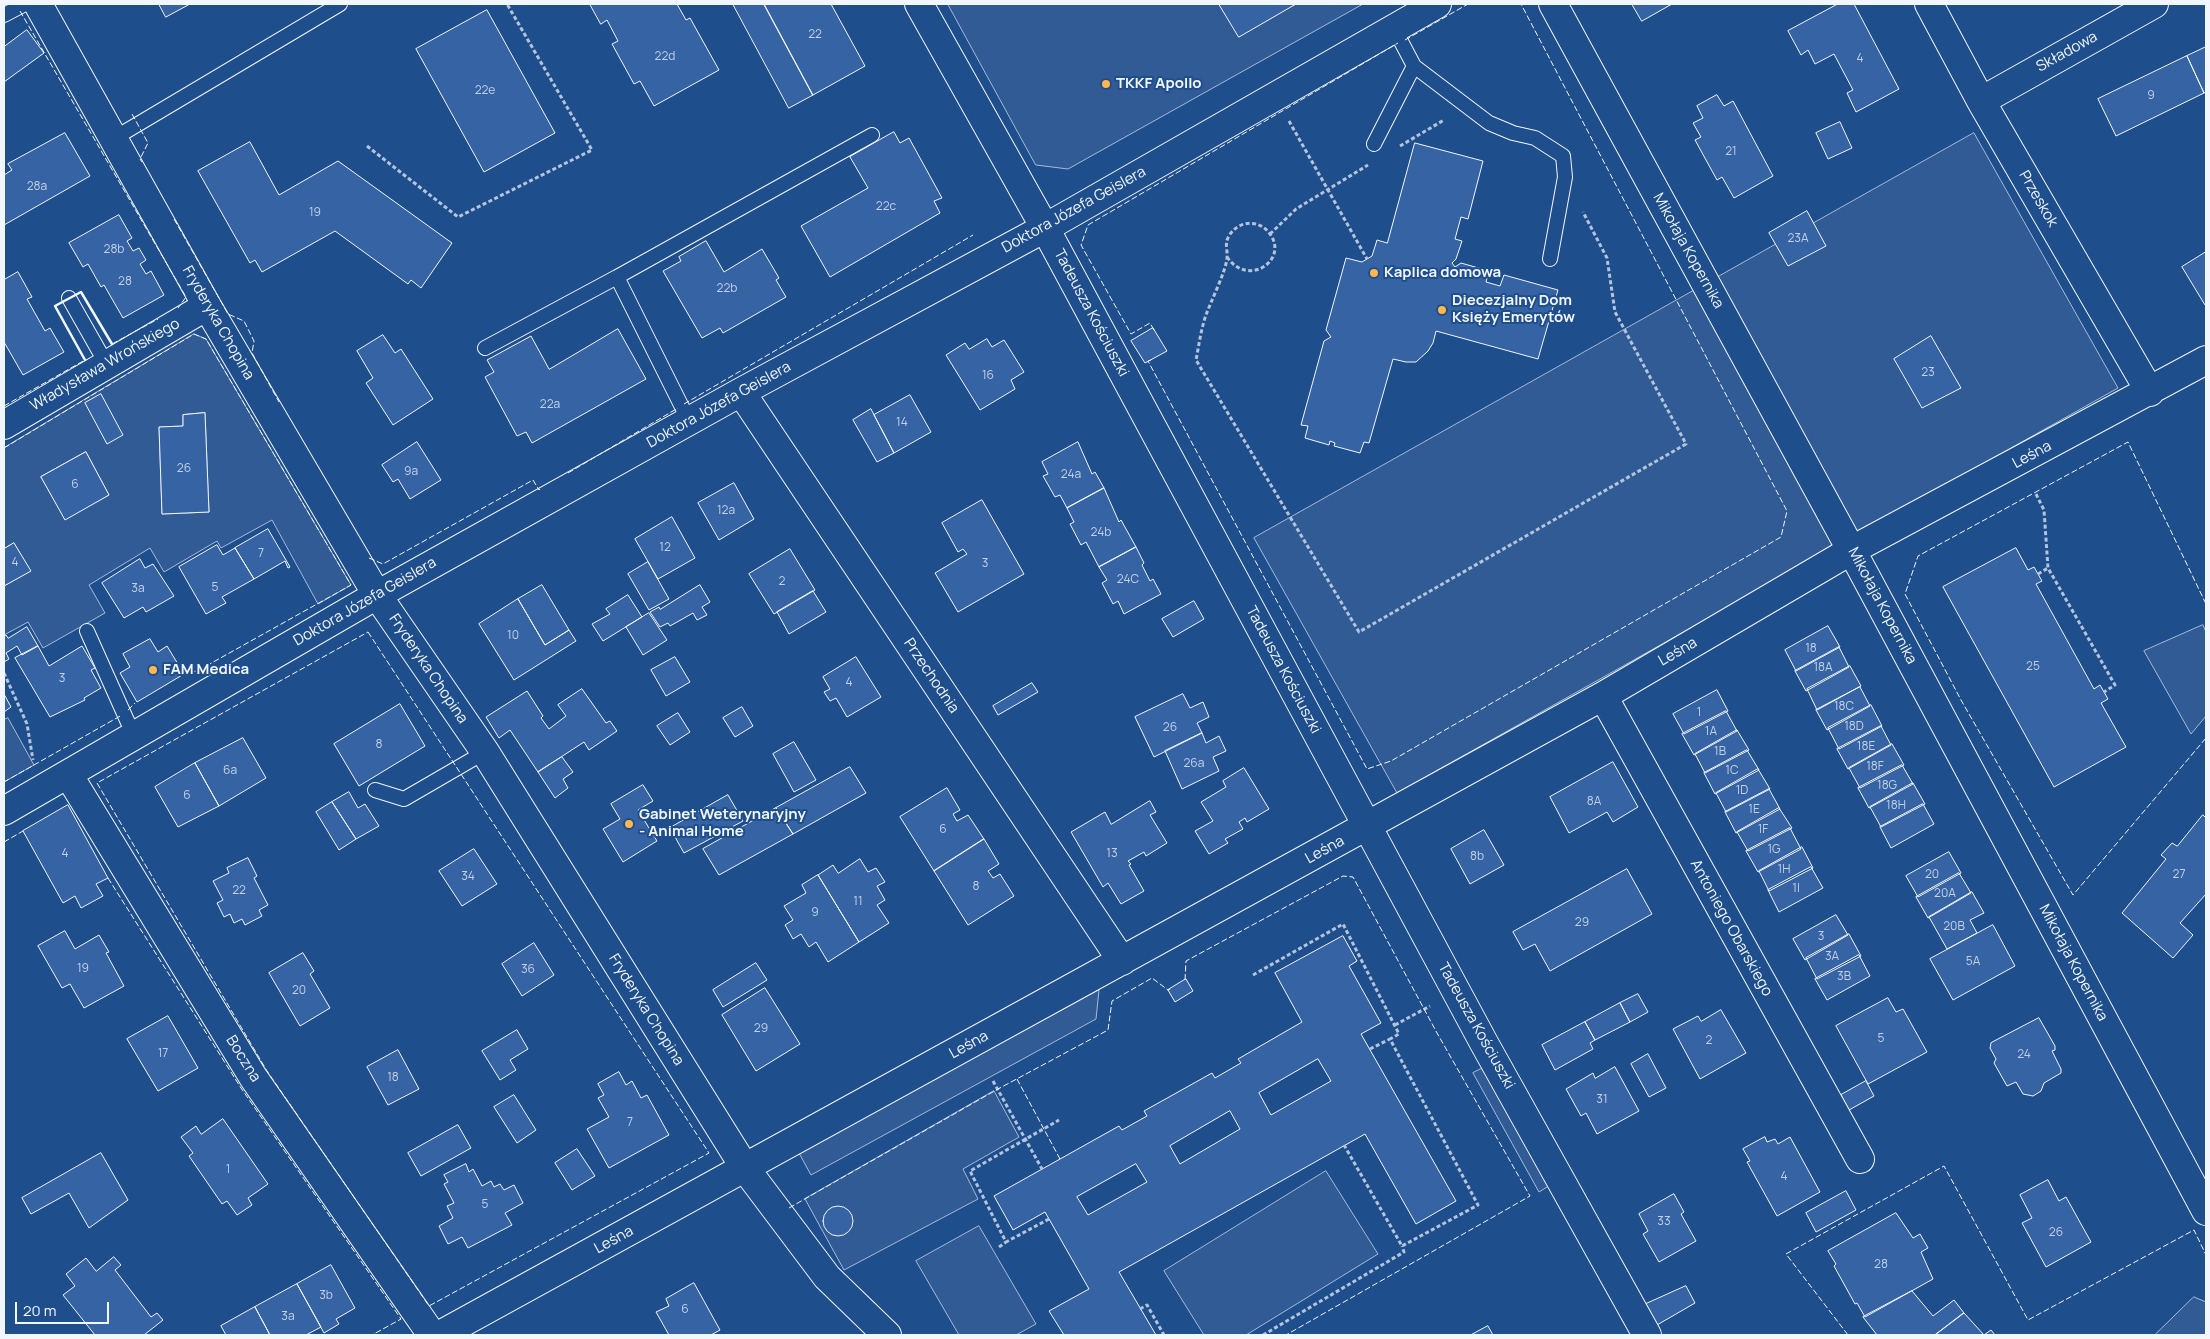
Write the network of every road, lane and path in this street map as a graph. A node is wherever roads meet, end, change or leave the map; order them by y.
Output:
1 (25, 4) edge
2 (38, 4) edge
3 (340, 4) edge
4 (507, 4) edge
5 (919, 4) edge
6 (1437, 4) edge
7 (1553, 4) edge
8 (1929, 4) edge
9 (2154, 4) edge
10 (4, 15) edge
11 (1394, 28) junction
12 (1414, 66) junction
13 (1981, 101) junction
14 (1288, 120) dead end
15 (1444, 120) dead end
16 (872, 135) dead end
17 (113, 139) junction
18 (1374, 144) dead end
19 (367, 146) dead end
20 (1394, 150) dead end
21 (1370, 164) dead end
22 (1565, 177) junction
23 (1328, 189) junction
24 (1045, 228) junction
25 (1270, 234) junction
26 (1228, 257) junction
27 (1367, 259) dead end
28 (1550, 259) dead end
29 (617, 277) junction
30 (68, 298) dead end
31 (207, 306) junction
32 (485, 348) dead end
33 (2206, 360) edge
34 (107, 365) junction
35 (741, 392) junction
36 (2150, 392) junction
37 (689, 421) junction
38 (4, 425) edge
39 (2036, 494) dead end
40 (1852, 550) junction
41 (2048, 568) junction
42 (2038, 574) dead end
43 (377, 595) junction
44 (87, 631) dead end
45 (4, 674) edge
46 (2104, 692) dead end
47 (1603, 696) junction
48 (134, 736) junction
49 (485, 752) junction
50 (34, 765) dead end
51 (68, 774) junction
52 (375, 790) dead end
53 (4, 810) edge
54 (1368, 827) junction
55 (1122, 961) junction
56 (1253, 975) dead end
57 (1432, 1005) dead end
58 (1395, 1025) junction
59 (1390, 1040) junction
60 (1370, 1049) dead end
61 (993, 1081) dead end
62 (1059, 1120) dead end
63 (1026, 1139) junction
64 (1344, 1145) dead end
65 (1860, 1159) dead end
66 (745, 1168) junction
67 (1042, 1169) dead end
68 (2206, 1212) edge
69 (1049, 1219) dead end
70 (1006, 1242) junction
71 (1402, 1246) junction
72 (999, 1247) dead end
73 (1140, 1308) dead end
74 (432, 1335) edge
75 (440, 1335) edge
76 (887, 1335) edge
77 (1164, 1335) edge
78 (1263, 1335) edge
79 (1647, 1335) edge

1 - 10 lane
2 - 17 street, Fryderyka Chopina
3 - 17 lane
4 - 19 path
5 - 24 street, Tadeusza Kościuszki
6 - 11 street, Doktora Józefa Geislera
7 - 40 street, Mikołaja Kopernika
8 - 13 street, Przeskok
9 - 13 street, Składowa
11 - 12 lane
11 - 24 street, Doktora Józefa Geislera
12 - 18 lane
12 - 22 lane
13 - 36 street, Przeskok
14 - 23 path
15 - 20 path
16 - 29 lane
17 - 31 street, Fryderyka Chopina
21 - 23 path
22 - 26 path
22 - 28 lane
23 - 25 path
23 - 27 path
24 - 35 street, Doktora Józefa Geislera
24 - 54 street, Tadeusza Kościuszki
25 - 26 path
25 - 26 path
29 - 32 lane
29 - 37 lane
30 - 34 lane
31 - 34 street, Władysława Wrońskiego
31 - 43 street, Fryderyka Chopina
33 - 36 street, Leśna
34 - 38 street, Władysława Wrońskiego
35 - 37 street, Doktora Józefa Geislera
35 - 55 street, Przechodnia
36 - 40 street, Leśna
37 - 43 street, Doktora Józefa Geislera
39 - 41 path
40 - 47 street, Leśna
40 - 68 street, Mikołaja Kopernika
41 - 42 path
41 - 46 path
43 - 48 street, Doktora Józefa Geislera
43 - 49 street, Fryderyka Chopina
44 - 48 lane
45 - 50 path
47 - 54 street, Leśna
47 - 65 street, Antoniego Obarskiego
48 - 51 street, Doktora Józefa Geislera
49 - 52 lane
49 - 66 street, Fryderyka Chopina
51 - 53 street, Doktora Józefa Geislera
51 - 74 street, Boczna
54 - 55 street, Leśna
54 - 79 street, Tadeusza Kościuszki
55 - 66 street, Leśna
56 - 58 path
57 - 58 path
58 - 59 path
59 - 60 path
59 - 71 path
61 - 63 path
62 - 63 path
63 - 67 path
63 - 70 path
64 - 71 path
66 - 75 street, Leśna
66 - 76 street, Fryderyka Chopina
69 - 70 path
70 - 72 path
71 - 78 path
73 - 77 path

